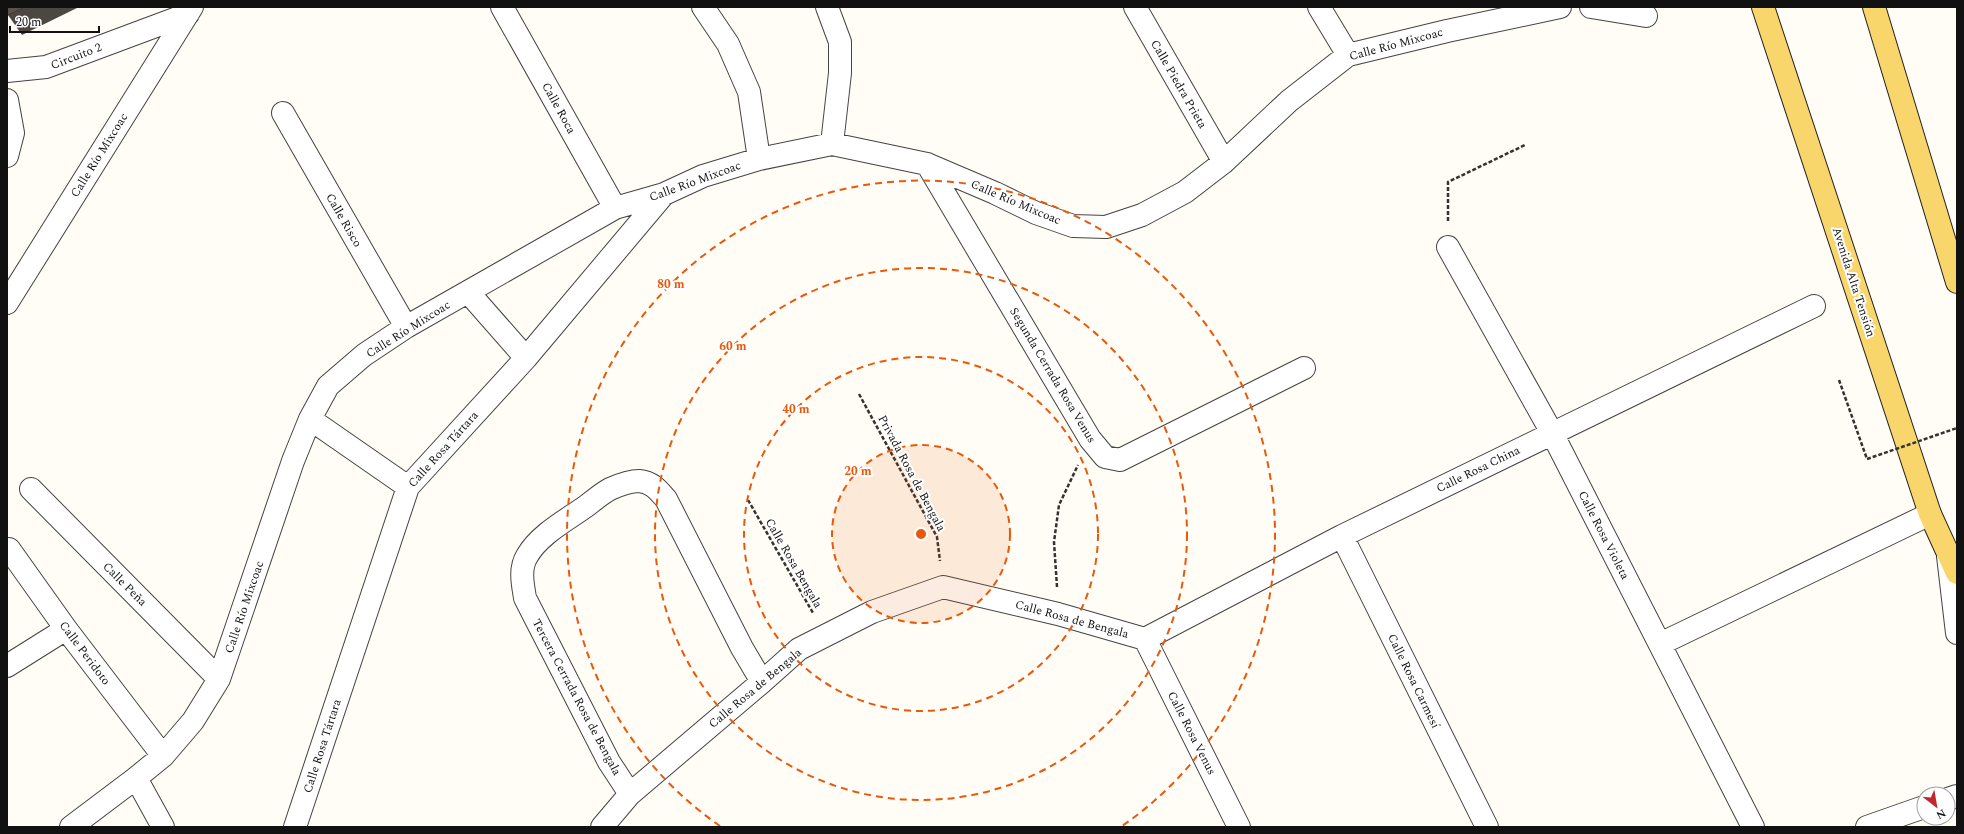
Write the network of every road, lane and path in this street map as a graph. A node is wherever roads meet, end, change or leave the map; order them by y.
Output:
1 (502, 7) edge
2 (703, 7) edge
3 (827, 7) edge
4 (1135, 7) edge
5 (1320, 7) edge
6 (1560, 7) edge
7 (1591, 7) edge
8 (1764, 7) edge
9 (1874, 7) edge
10 (190, 10) edge
11 (1646, 16) dead end
12 (1348, 55) junction
13 (7, 71) edge
14 (7, 100) edge
15 (283, 113) dead end
16 (832, 144) junction
17 (1525, 145) dead end
18 (7, 156) edge
19 (758, 158) junction
20 (1224, 162) junction
21 (927, 164) junction
22 (664, 194) junction
23 (615, 208) junction
24 (1448, 247) joint
25 (1957, 282) edge
26 (468, 292) junction
27 (7, 303) edge
28 (1814, 306) dead end
29 (406, 327) junction
30 (526, 358) junction
31 (1304, 368) dead end
32 (1839, 380) dead end
33 (859, 394) dead end
34 (310, 418) junction
35 (1957, 428) edge
36 (1552, 433) junction
37 (1090, 439) junction
38 (408, 487) junction
39 (31, 489) dead end
40 (748, 500) dead end
41 (1930, 514) junction
42 (1342, 536) junction
43 (9, 549) dead end
44 (1952, 564) edge
45 (943, 587) junction
46 (1058, 614) junction
47 (66, 629) junction
48 (1957, 633) edge
49 (825, 635) junction
50 (1145, 639) junction
51 (1660, 644) junction
52 (7, 666) edge
53 (219, 679) junction
54 (762, 682) junction
55 (162, 756) junction
56 (136, 778) junction
57 (630, 794) junction
58 (1916, 810) edge
59 (71, 827) edge
60 (164, 827) edge
61 (295, 827) edge
62 (602, 827) edge
63 (1239, 827) edge
64 (1487, 827) edge
65 (1753, 827) edge
66 (1867, 827) edge

1 - 23 street, Calle Roca
2 - 19 street
3 - 16 street
4 - 20 street, Calle Piedra Prieta
5 - 12 street
6 - 12 street, Calle Río Mixcoac
7 - 11 street
8 - 41 main road, Avenida Alta Tensión
9 - 25 main road
10 - 13 street, Circuito 2
10 - 27 street, Calle Río Mixcoac
12 - 20 street, Calle Río Mixcoac
14 - 18 street
15 - 29 street, Calle Risco
16 - 19 street, Calle Río Mixcoac
16 - 21 street, Calle Río Mixcoac
17 - 24 path
19 - 22 street, Calle Río Mixcoac
20 - 21 street, Calle Río Mixcoac
21 - 37 street, Segunda Cerrada Rosa Venus
22 - 23 street, Calle Río Mixcoac
22 - 30 street, Calle Rosa Tártara
23 - 26 street, Calle Río Mixcoac
24 - 36 street, Calle Rosa Violeta
26 - 29 street, Calle Río Mixcoac
26 - 30 street
28 - 36 street, Calle Rosa China
29 - 34 street, Calle Río Mixcoac
30 - 38 street, Calle Rosa Tártara
31 - 37 street, Segunda Cerrada Rosa Venus
32 - 35 path, bridge
33 - 45 path, Privada Rosa de Bengala
34 - 38 street
34 - 53 street, Calle Río Mixcoac
36 - 42 street, Calle Rosa China
36 - 51 street, Calle Rosa Violeta
37 - 46 path
38 - 61 street, Calle Rosa Tártara
39 - 53 street, Calle Peña
40 - 49 path, Calle Rosa Bengala
41 - 44 main road, Avenida Alta Tensión
41 - 51 street
42 - 50 street, Calle Rosa China
42 - 64 street, Calle Rosa Carmesí
43 - 47 street, Calle Peridoto
44 - 48 street, Avenida Alta Tensión
45 - 46 street, Calle Rosa de Bengala
45 - 49 street, Calle Rosa de Bengala
46 - 50 street, Calle Rosa de Bengala
47 - 52 street
47 - 55 street, Calle Peridoto
49 - 54 street, Calle Rosa de Bengala
50 - 63 street, Calle Rosa Venus
51 - 65 street, Calle Rosa Violeta
53 - 55 street, Calle Río Mixcoac
54 - 57 street, Calle Rosa de Bengala
54 - 57 street, Tercera Cerrada Rosa de Bengala
55 - 56 street, Calle Río Mixcoac
56 - 59 street, Calle Río Mixcoac
56 - 60 street
57 - 62 street, Calle Rosa de Bengala
58 - 66 street

